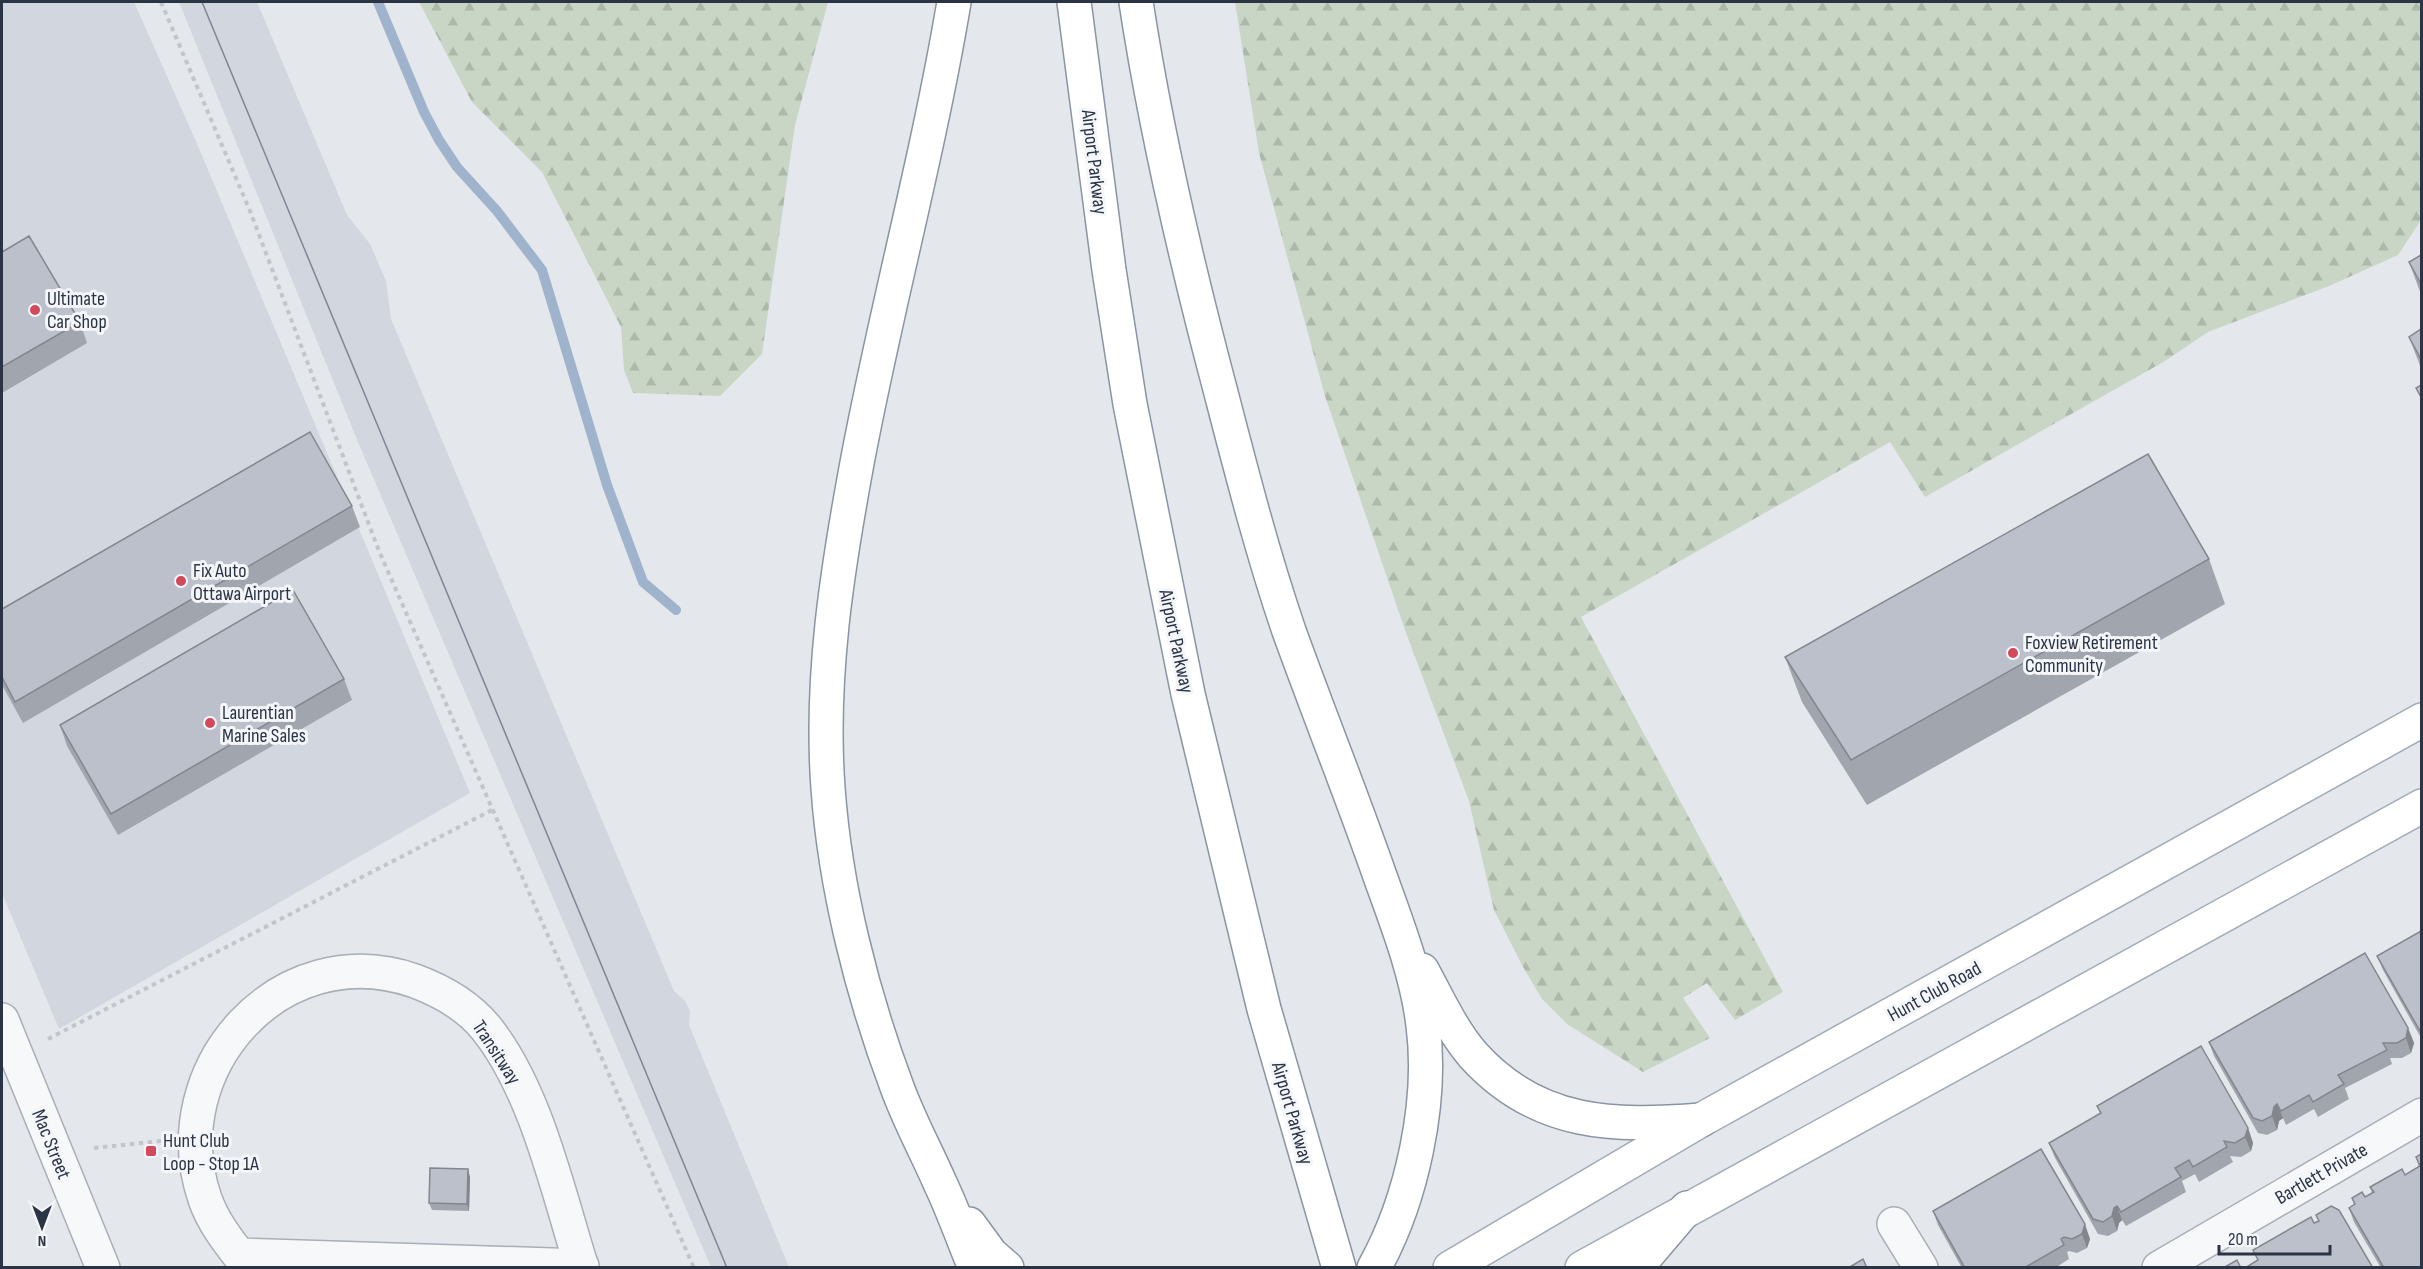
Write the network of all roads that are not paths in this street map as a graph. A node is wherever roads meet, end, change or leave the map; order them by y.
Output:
1 (954, 2) edge
2 (1074, 2) edge
3 (1136, 2) edge
4 (2421, 720) edge
5 (2421, 806) edge
6 (1397, 924) junction
7 (2, 1020) edge
8 (2421, 1115) edge
9 (1701, 1120) junction
10 (942, 1185) junction
11 (1687, 1208) junction
12 (1894, 1224) dead end
13 (244, 1261) edge
14 (582, 1267) edge
15 (103, 1268) edge
16 (975, 1268) edge
17 (1007, 1268) edge
18 (1339, 1268) edge
19 (1374, 1268) edge
20 (1450, 1268) edge
21 (1582, 1268) edge
22 (1636, 1268) edge
23 (1921, 1268) edge
24 (2159, 1268) edge

1 - 10 main road
2 - 18 main road, Airport Parkway
3 - 6 main road
4 - 9 main road, Hunt Club Road
5 - 11 main road
6 - 9 main road
6 - 19 main road
7 - 15 street, Mac Street
8 - 24 street, Bartlett Private
9 - 20 main road, Hunt Club Road
10 - 16 main road
10 - 17 main road
11 - 21 main road
11 - 22 main road
12 - 23 street
13 - 14 street, Transitway
13 - 14 street, Transitway

